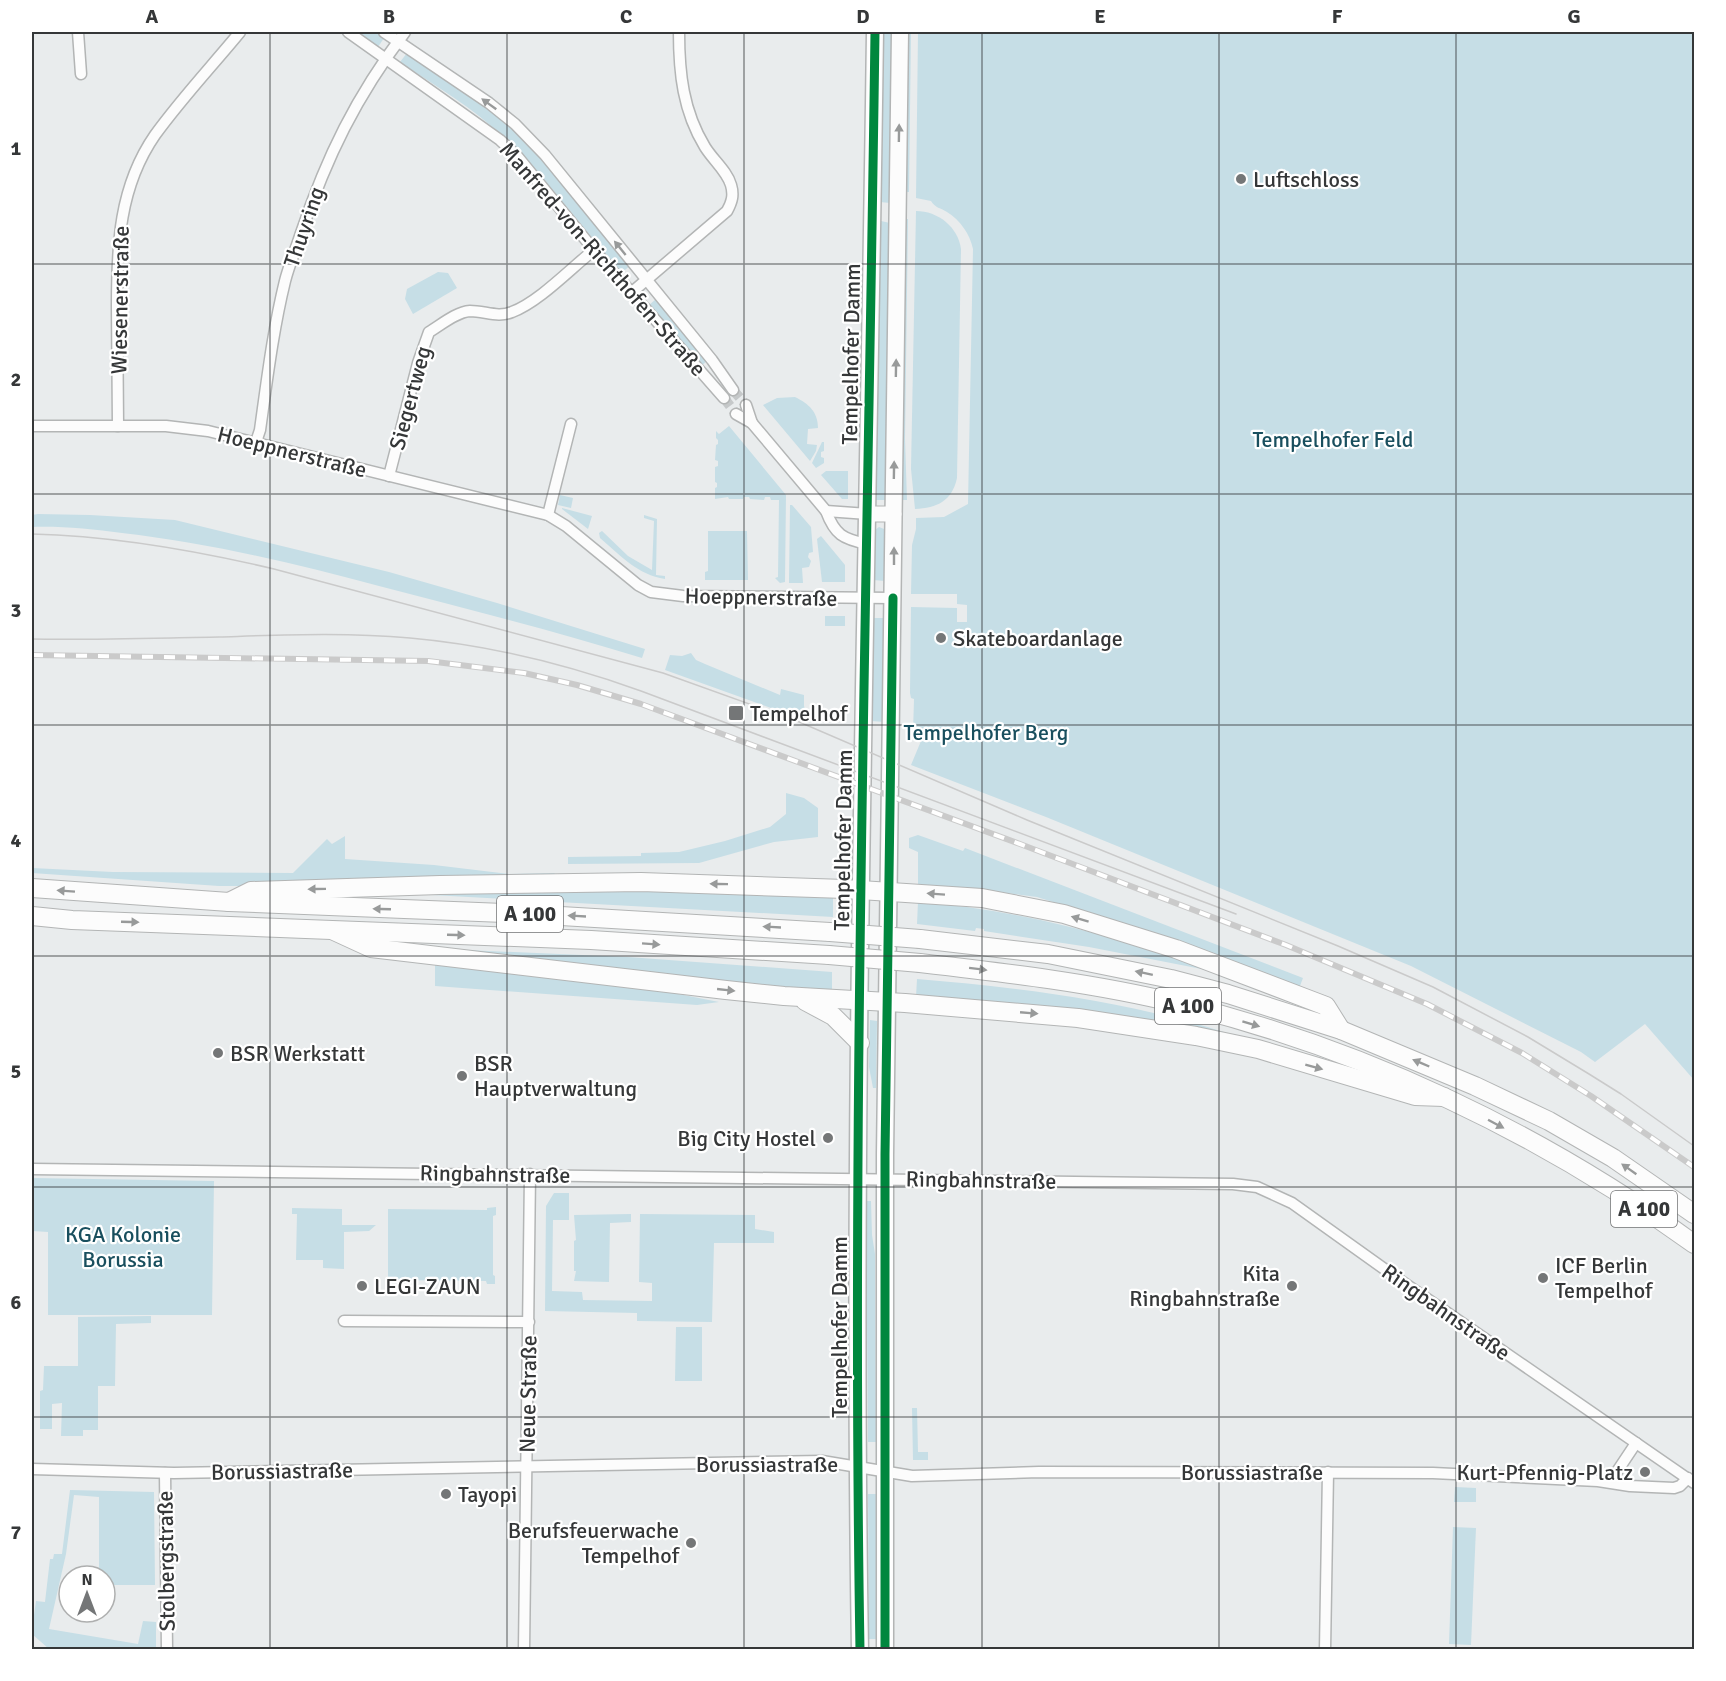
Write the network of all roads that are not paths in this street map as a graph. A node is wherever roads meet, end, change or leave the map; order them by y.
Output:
1 (78, 32) edge
2 (240, 32) edge
3 (348, 32) edge
4 (384, 32) edge
5 (405, 32) edge
6 (679, 32) edge
7 (875, 32) edge
8 (900, 32) edge
9 (398, 41) junction
10 (386, 59) junction
11 (81, 74) dead end
12 (898, 206) junction
13 (873, 208) junction
14 (594, 250) junction
15 (646, 281) junction
16 (632, 293) junction
17 (722, 374) junction
18 (710, 383) junction
19 (734, 390) tunnel mouth
20 (723, 398) tunnel mouth
21 (746, 405) tunnel mouth
22 (736, 414) tunnel mouth
23 (752, 423) junction
24 (571, 424) dead end
25 (32, 426) edge
26 (118, 426) junction
27 (256, 442) junction
28 (389, 476) junction
29 (826, 511) junction
30 (868, 514) junction
31 (894, 514) junction
32 (548, 515) junction
33 (867, 544) junction
34 (866, 598) junction
35 (893, 598) junction
36 (32, 888) edge
37 (862, 890) junction
38 (889, 891) junction
39 (229, 902) junction
40 (32, 916) edge
41 (334, 931) junction
42 (792, 997) junction
43 (861, 1001) junction
44 (887, 1002) junction
45 (1341, 1029) junction
46 (860, 1043) junction
47 (1444, 1097) junction
48 (32, 1168) edge
49 (530, 1174) junction
50 (858, 1178) junction
51 (885, 1178) junction
52 (1695, 1214) edge
53 (1695, 1244) edge
54 (344, 1321) dead end
55 (529, 1322) junction
56 (1635, 1443) junction
57 (527, 1467) junction
58 (860, 1467) junction
59 (32, 1469) edge
60 (885, 1471) junction
61 (1328, 1472) junction
62 (165, 1473) junction
63 (1691, 1481) edge
64 (1610, 1482) junction
65 (167, 1650) edge
66 (524, 1650) edge
67 (860, 1650) edge
68 (885, 1650) edge
69 (1325, 1650) edge

1 - 11 street
2 - 26 street, Wiesenerstraße
3 - 10 street, Manfred-von-Richthofen-Straße
4 - 9 street, Manfred-von-Richthofen-Straße
5 - 9 street, Thuyring
6 - 15 street
7 - 13 main road, Tempelhofer Damm
12 -> 8 main road, Tempelhofer Damm
9 - 10 street, Thuyring
15 -> 9 street, Manfred-von-Richthofen-Straße
10 - 14 street, Manfred-von-Richthofen-Straße
10 - 27 street, Thuyring
12 - 13 main road
31 -> 12 main road, Tempelhofer Damm
13 - 30 main road, Tempelhofer Damm
14 - 16 street, Manfred-von-Richthofen-Straße
14 - 28 street, Siegertweg
15 - 16 street
15 - 17 street, Manfred-von-Richthofen-Straße
16 - 18 street, Manfred-von-Richthofen-Straße
17 - 18 street, Manfred-von-Richthofen-Straße
17 - 19 street, Manfred-von-Richthofen-Straße
18 - 20 street, Manfred-von-Richthofen-Straße
21 - 23 street
22 - 23 street
23 - 29 street
24 - 32 street
25 - 26 street, Hoeppnerstraße
26 - 27 street, Hoeppnerstraße
27 - 28 street, Hoeppnerstraße
28 - 32 street, Hoeppnerstraße
29 - 30 street
29 - 33 street
30 - 31 street
30 - 33 main road, Tempelhofer Damm
35 -> 31 main road, Tempelhofer Damm
32 - 34 street, Hoeppnerstraße
33 - 34 main road, Tempelhofer Damm
34 - 35 street, Hoeppnerstraße
34 - 37 main road, Tempelhofer Damm
35 - 38 main road, Tempelhofer Damm
39 -> 36 highway, A 100
37 - 38 highway
37 -> 39 highway
37 - 43 main road, Tempelhofer Damm
38 - 44 main road, Tempelhofer Damm
45 -> 38 highway
45 -> 39 highway, A 100, bridge
40 -> 41 highway, A 100
41 -> 42 highway
41 -> 47 highway, A 100, bridge
42 - 43 highway
42 - 46 highway
43 - 44 highway
43 - 46 main road, Tempelhofer Damm
44 -> 47 highway
44 - 51 main road, Tempelhofer Damm
52 -> 45 highway, A 100
46 - 50 main road, Tempelhofer Damm
47 -> 53 highway, A 100
48 - 49 street, Ringbahnstraße
49 - 50 street, Ringbahnstraße
49 - 55 street, Neue Straße
50 - 51 street, Ringbahnstraße
50 - 58 main road, Tempelhofer Damm
51 - 56 street, Ringbahnstraße
51 - 60 main road, Tempelhofer Damm
54 - 55 street
55 - 57 street, Neue Straße
56 - 63 street, Ringbahnstraße
56 - 64 street
57 - 58 street, Borussiastraße
57 - 62 street, Borussiastraße
57 - 66 street, Neue Straße
58 - 60 street, Borussiastraße
58 - 67 main road, Tempelhofer Damm
59 - 62 street, Borussiastraße
60 - 61 street, Borussiastraße
60 - 68 main road, Tempelhofer Damm
61 - 64 street, Borussiastraße
61 - 69 street
62 - 65 street, Stolbergstraße
63 - 64 street, Borussiastraße

